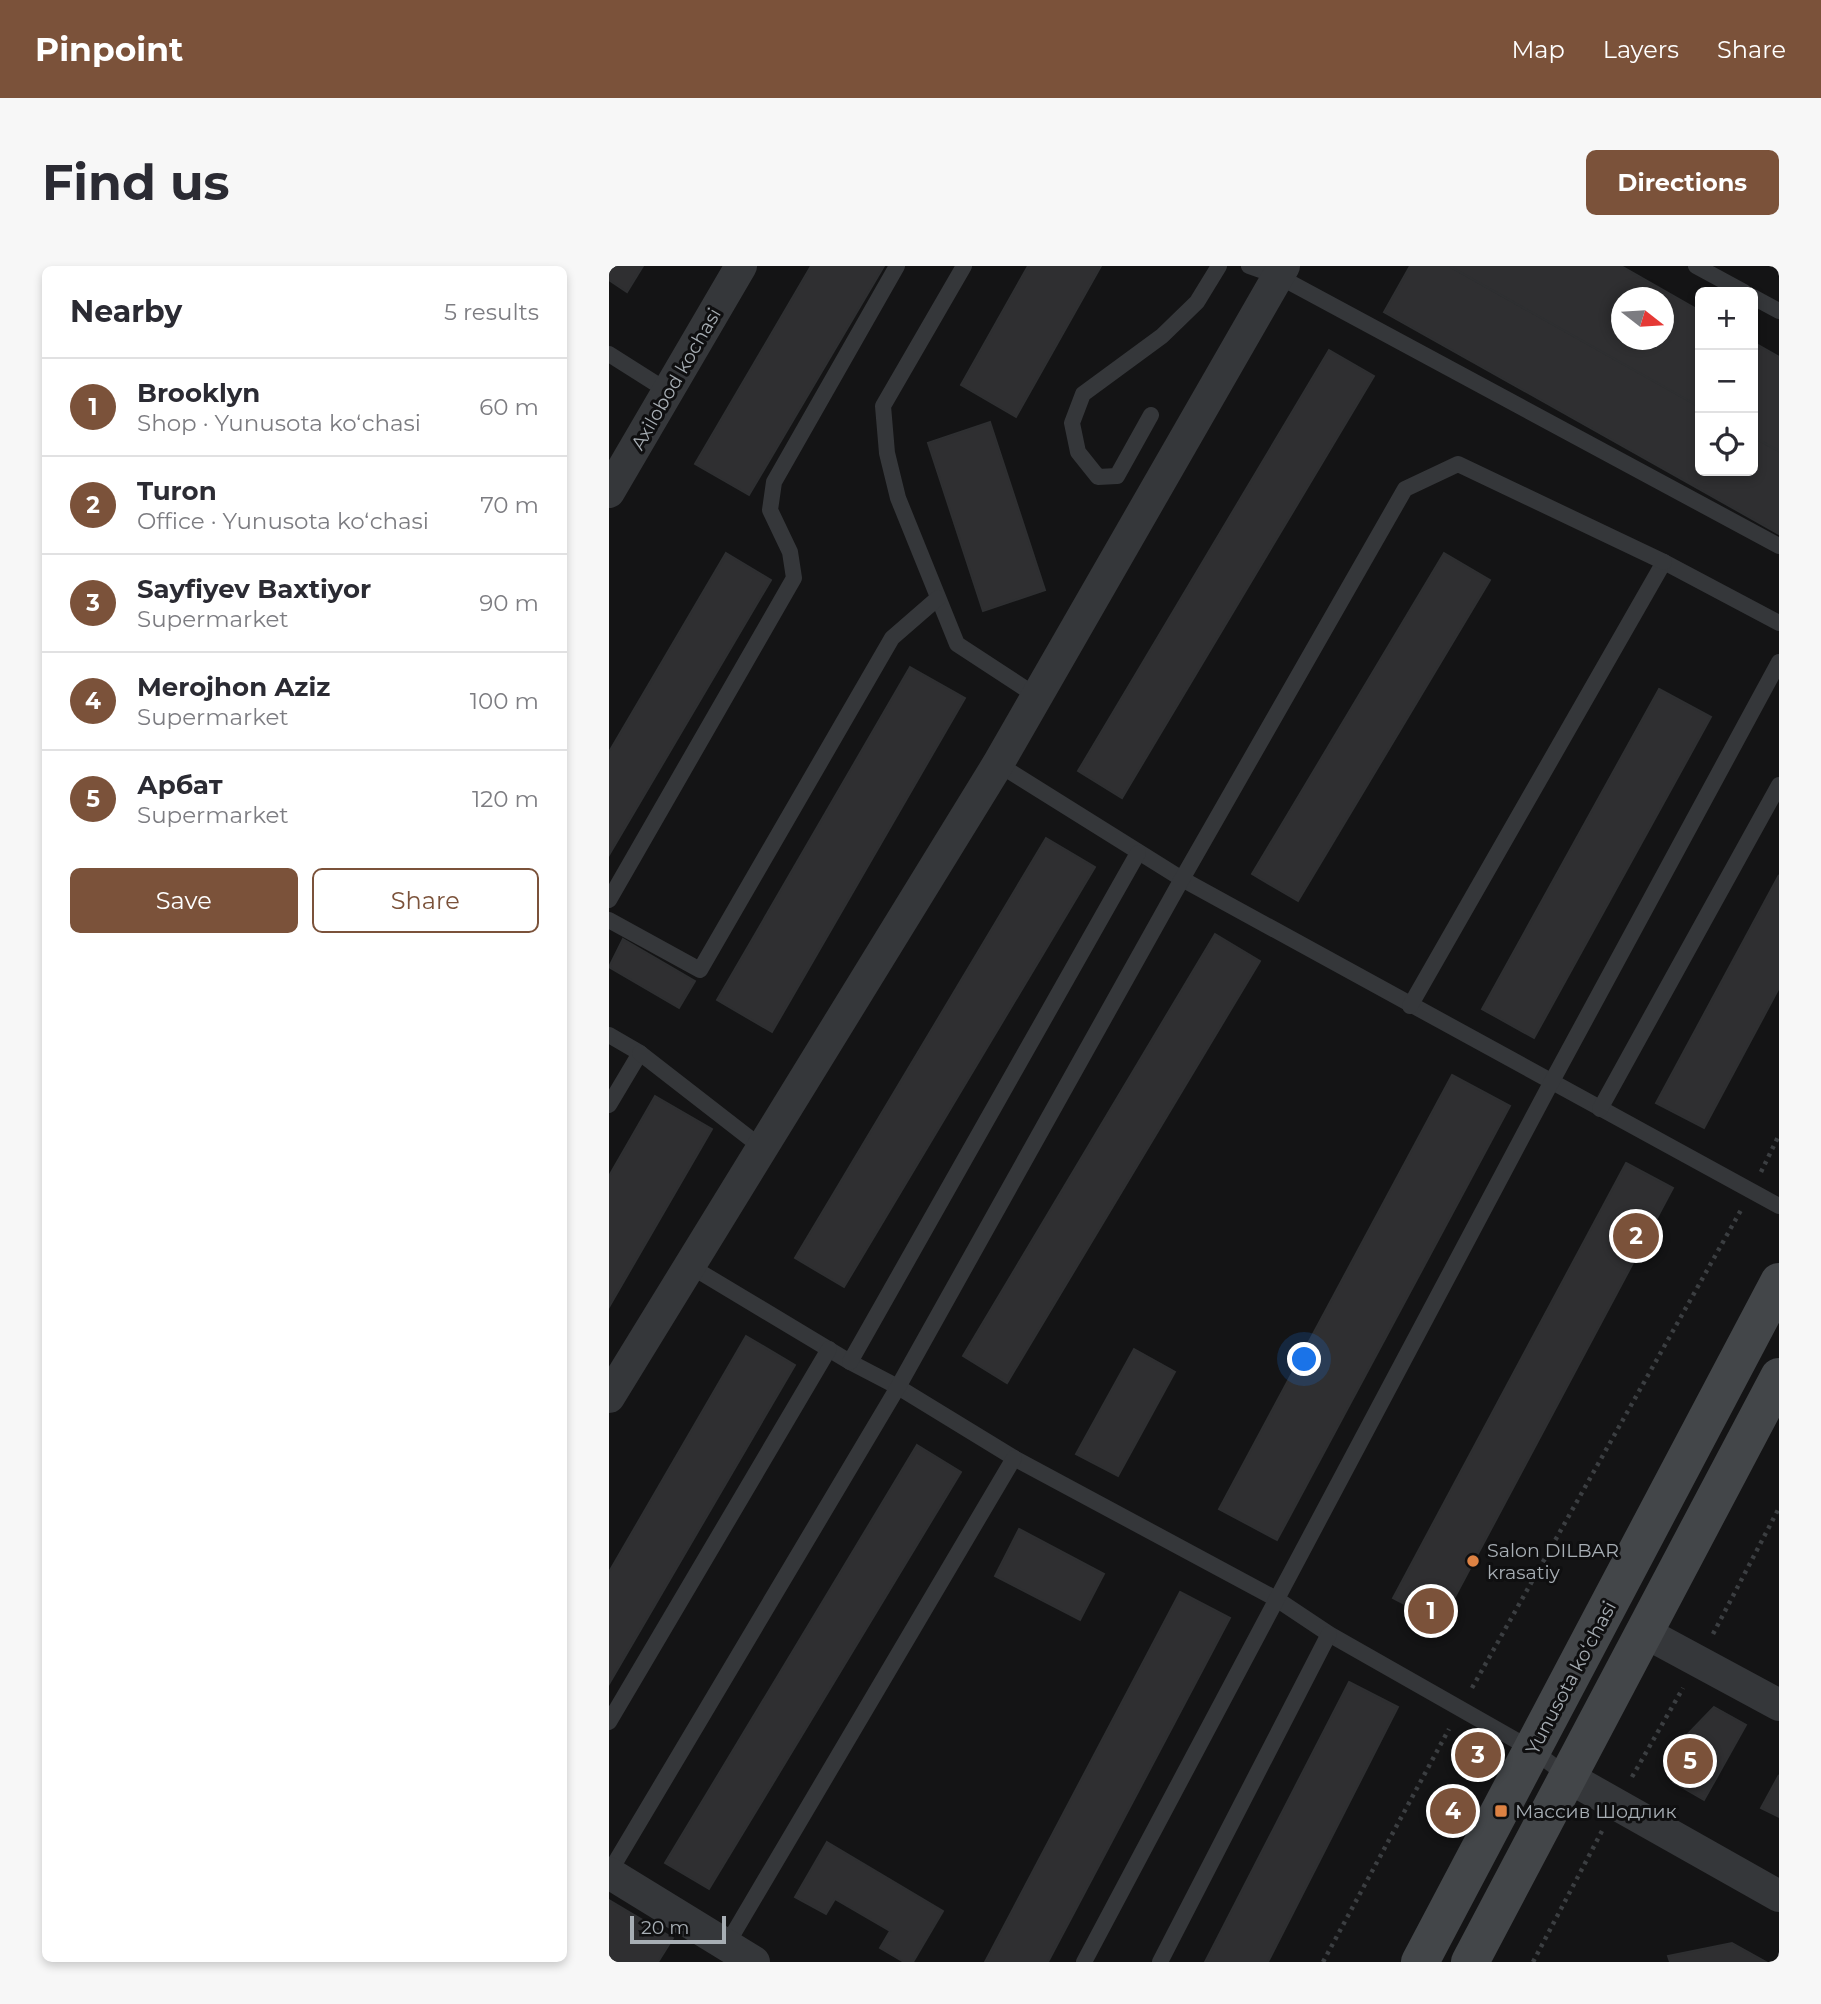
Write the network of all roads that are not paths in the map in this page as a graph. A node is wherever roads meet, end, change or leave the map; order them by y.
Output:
1 (741, 266) edge
2 (897, 266) edge
3 (964, 266) edge
4 (1219, 266) edge
5 (1248, 266) edge
6 (1706, 268) edge
7 (1281, 271) edge
8 (1736, 287) edge
9 (1758, 300) edge
10 (1779, 312) edge
11 (609, 354) edge
12 (669, 392) junction
13 (1151, 415) dead end
14 (611, 486) edge
15 (1779, 547) edge
16 (1664, 562) junction
17 (938, 598) junction
18 (1779, 622) edge
19 (1779, 662) edge
20 (1038, 697) junction
21 (998, 764) junction
22 (1779, 785) edge
23 (1138, 853) junction
24 (1182, 879) junction
25 (609, 900) edge
26 (609, 920) edge
27 (1410, 1006) junction
28 (609, 1035) edge
29 (639, 1053) junction
30 (1551, 1083) junction
31 (609, 1105) edge
32 (1600, 1108) junction
33 (761, 1147) junction
34 (1779, 1206) edge
35 (690, 1266) junction
36 (1779, 1282) edge
37 (829, 1349) junction
38 (850, 1362) junction
39 (1779, 1377) edge
40 (898, 1387) junction
41 (609, 1397) edge
42 (1014, 1458) junction
43 (1278, 1600) junction
44 (1644, 1632) junction
45 (1329, 1634) junction
46 (1779, 1705) edge
47 (609, 1722) edge
48 (1533, 1751) junction
49 (1568, 1777) junction
50 (609, 1873) edge
51 (1779, 1896) edge
52 (726, 1947) junction
53 (754, 1962) edge
54 (1084, 1962) edge
55 (1160, 1962) edge
56 (1420, 1962) edge
57 (1470, 1962) edge

1 - 12 street, Axilobod kochasi
2 - 25 lane
3 - 17 lane
4 - 13 lane
5 - 7 lane
6 - 8 lane
7 - 15 lane
7 - 20 street
9 - 10 lane
11 - 12 lane
12 - 14 street, Axilobod kochasi
16 - 18 lane
16 - 24 lane
16 - 27 lane
17 - 20 lane
17 - 26 lane
19 - 30 lane
20 - 21 street
21 - 23 lane
21 - 33 street
22 - 32 lane
23 - 24 lane
23 - 38 lane
24 - 27 lane
24 - 40 lane
27 - 30 lane
28 - 29 lane
29 - 31 lane
29 - 33 lane
30 - 32 lane
30 - 43 lane
32 - 34 lane
33 - 35 street
35 - 37 lane
35 - 41 street
36 - 48 main road, Yunusota koʻchasi
37 - 38 lane
37 - 47 lane
38 - 40 lane
39 - 44 main road
40 - 42 lane
40 - 50 lane
42 - 43 lane
42 - 52 lane
43 - 45 lane
43 - 54 lane
44 - 46 street
44 - 49 main road
45 - 48 lane
45 - 55 lane
48 - 49 lane
48 - 56 main road, Yunusota koʻchasi
49 - 51 street
49 - 57 main road
50 - 52 street
52 - 53 street

